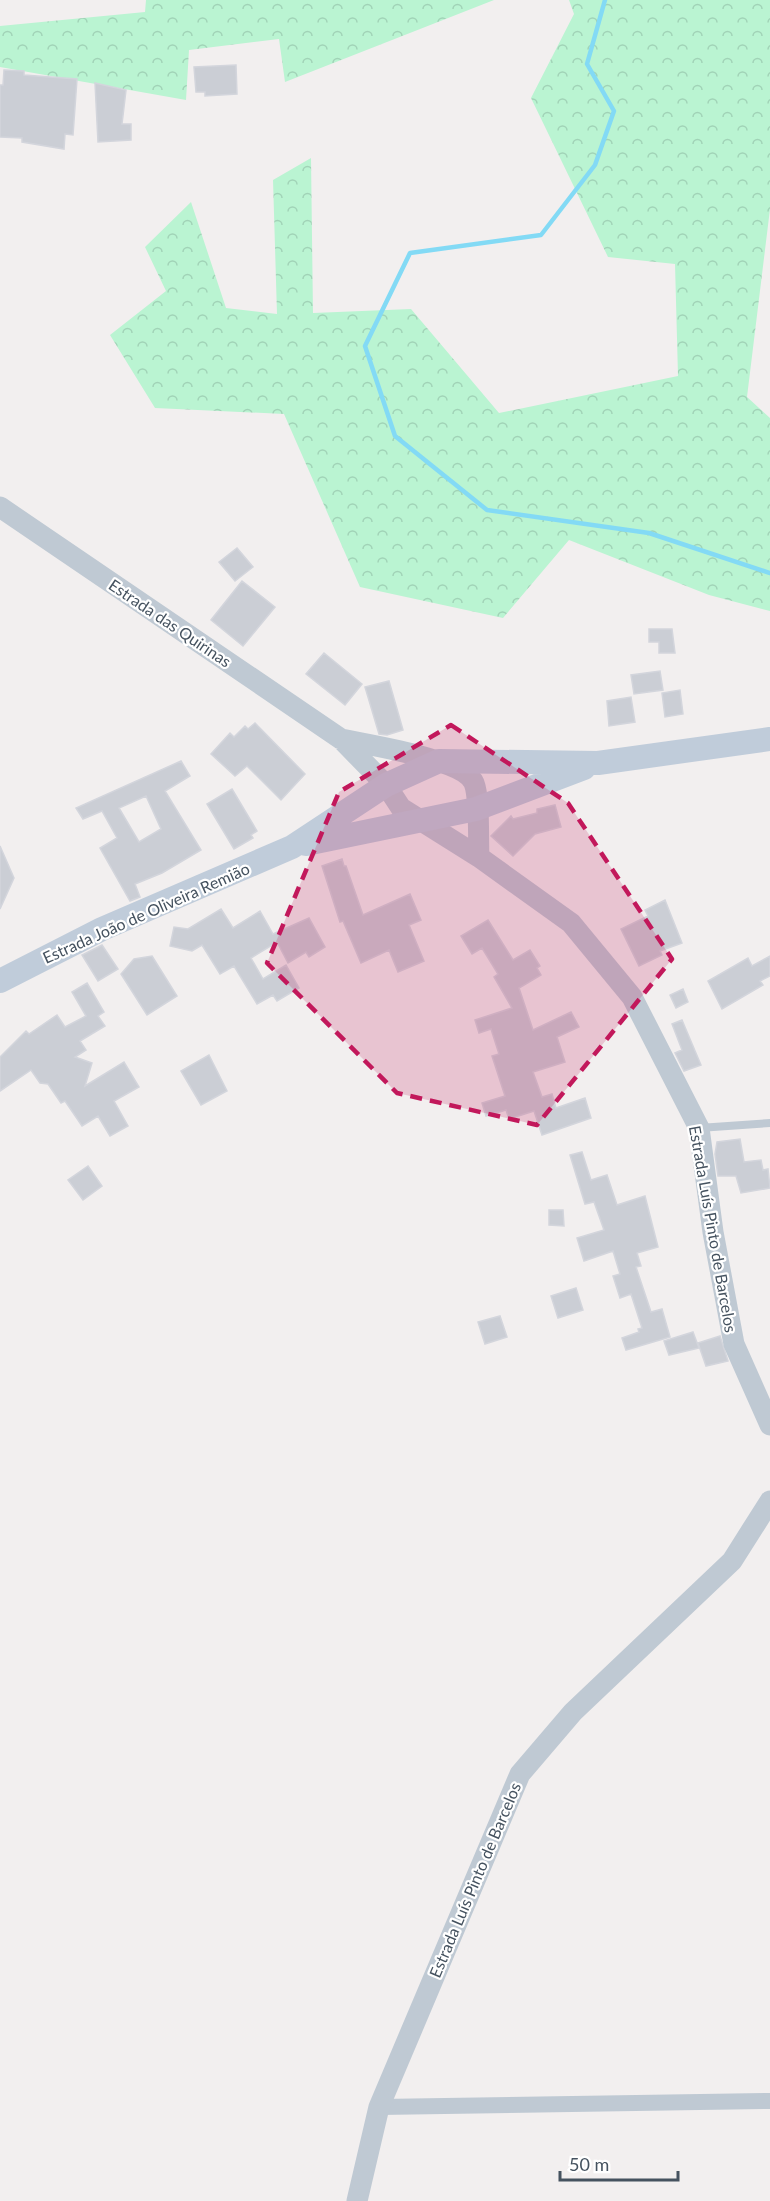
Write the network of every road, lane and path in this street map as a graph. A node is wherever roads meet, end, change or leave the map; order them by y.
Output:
1 (0, 507) edge
2 (341, 739) junction
3 (770, 739) edge
4 (439, 761) junction
5 (598, 763) junction
6 (386, 785) junction
7 (476, 809) junction
8 (420, 821) junction
9 (292, 847) junction
10 (479, 857) junction
11 (1, 978) edge
12 (770, 1123) edge
13 (699, 1128) junction
14 (770, 1425) edge
15 (770, 1501) edge
16 (770, 2101) edge
17 (379, 2108) junction
18 (357, 2201) edge

1 - 2 street, Estrada das Quirinas
2 - 4 street, Estrada das Quirinas
2 - 6 street, Estrada das Quirinas
3 - 5 main road, Estrada João de Oliveira Remião
4 - 5 main road, Estrada João de Oliveira Remião
4 - 6 main road, Estrada João de Oliveira Remião
4 - 7 street, Estrada das Quirinas
5 - 7 main road, Estrada João de Oliveira Remião
6 - 8 street, Estrada Luís Pinto de Barcelos
6 - 9 main road, Estrada João de Oliveira Remião
7 - 8 main road, Estrada João de Oliveira Remião
7 - 10 street
8 - 9 main road, Estrada João de Oliveira Remião
8 - 10 street, Estrada Luís Pinto de Barcelos
9 - 11 main road, Estrada João de Oliveira Remião
10 - 13 street, Estrada Luís Pinto de Barcelos
12 - 13 lane
13 - 14 street, Estrada Luís Pinto de Barcelos
15 - 17 street, Estrada Luís Pinto de Barcelos
16 - 17 street
17 - 18 street, Estrada Luís Pinto de Barcelos

